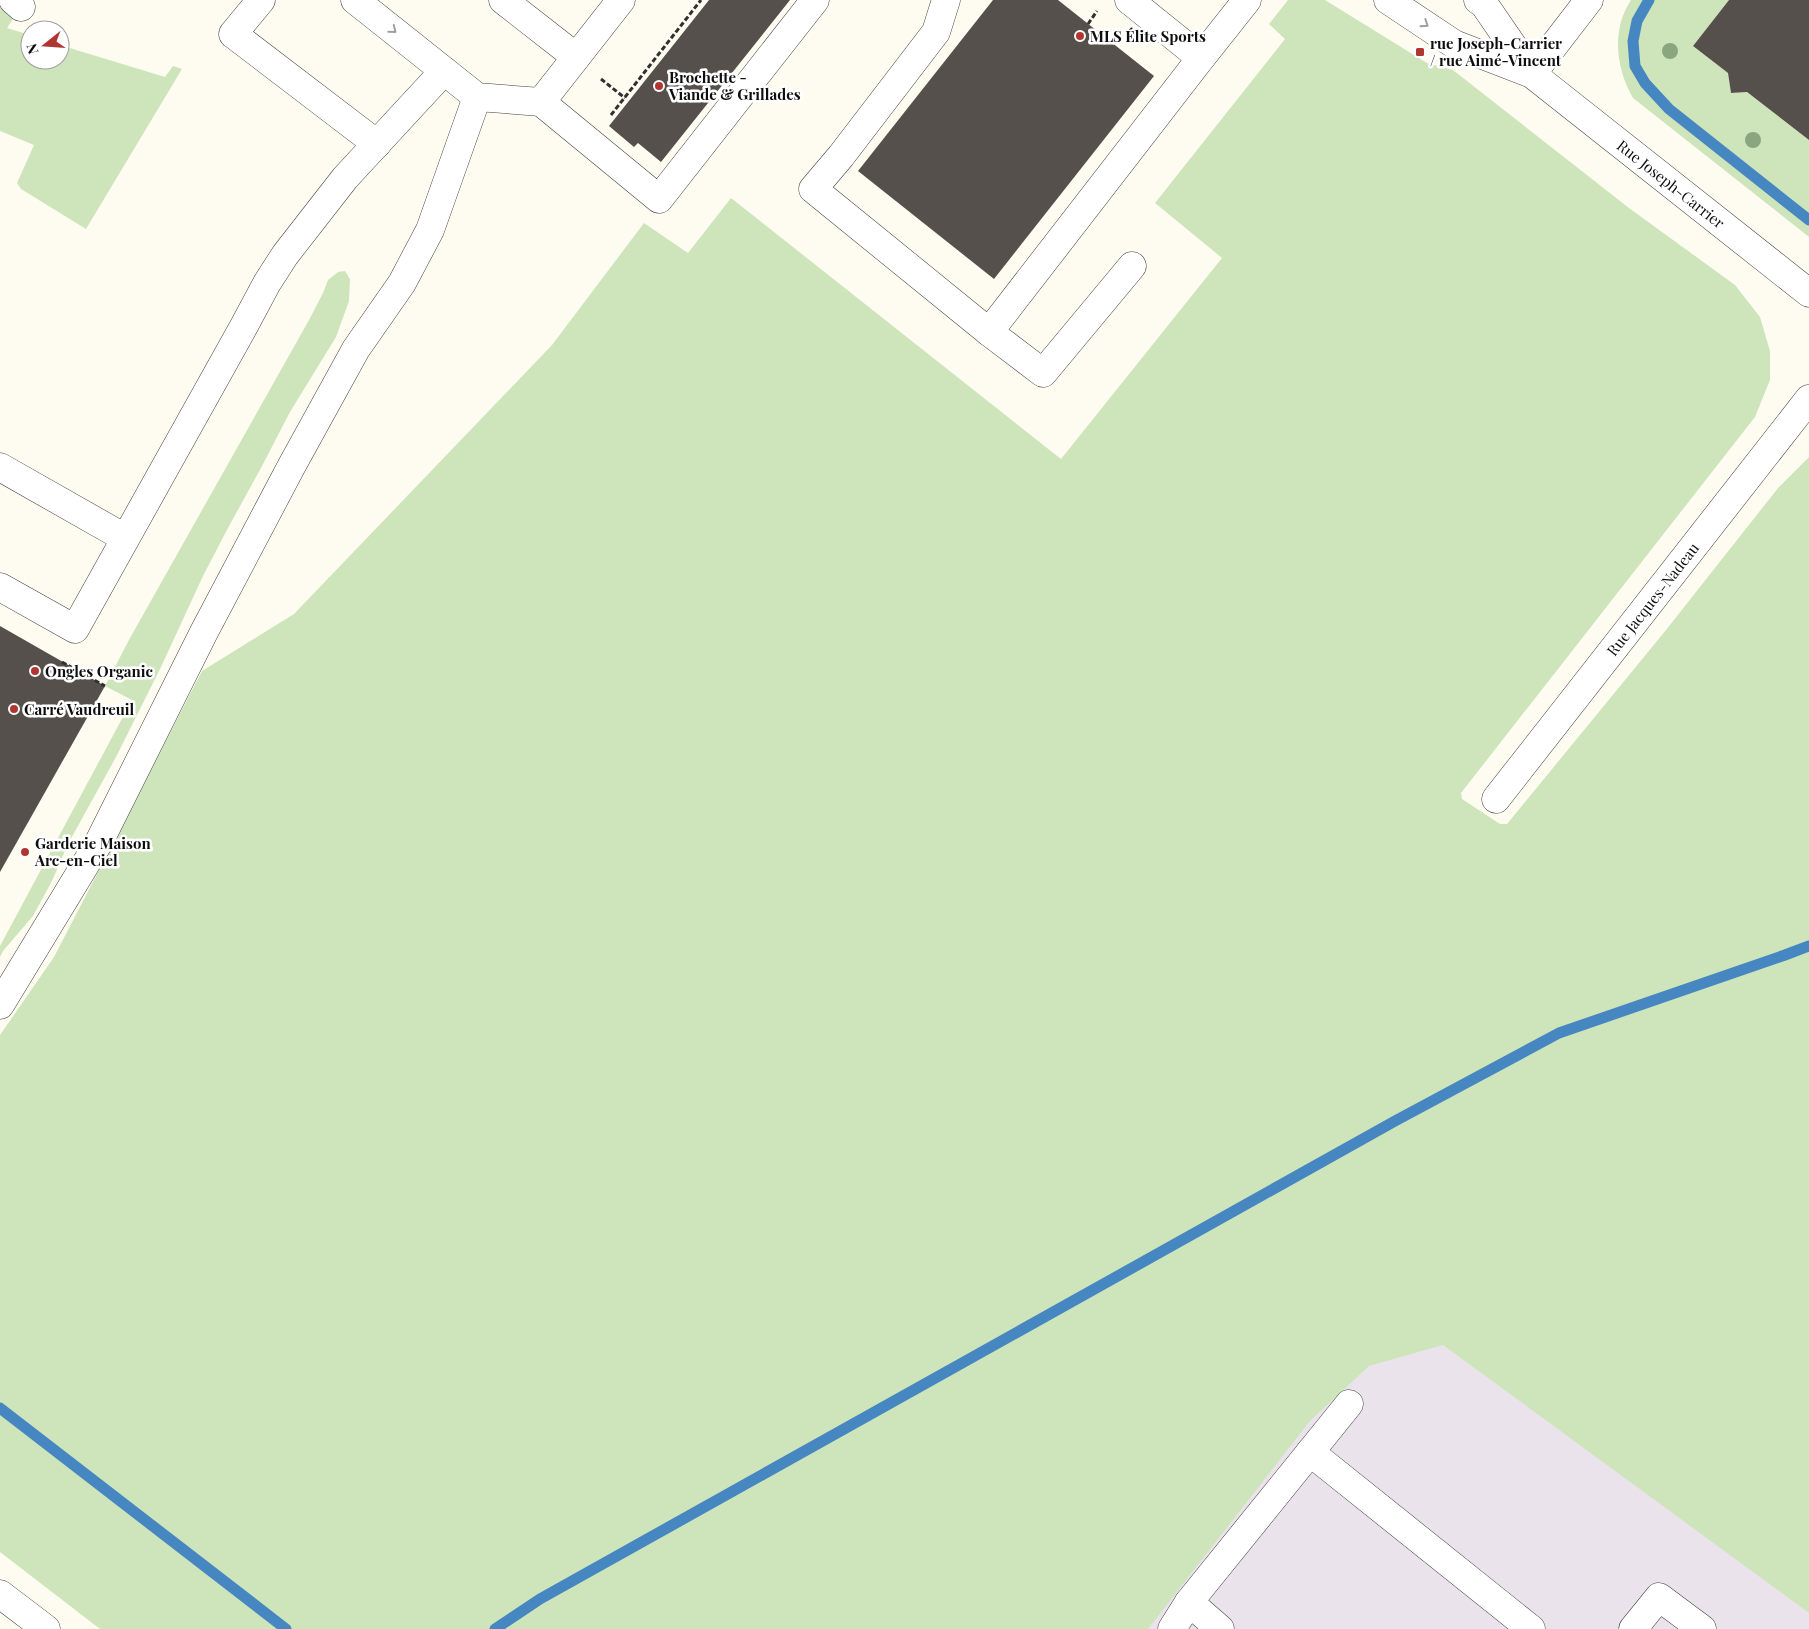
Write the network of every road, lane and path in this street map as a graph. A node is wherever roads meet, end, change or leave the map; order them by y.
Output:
1 (260, 0) edge
2 (355, 0) edge
3 (503, 0) edge
4 (621, 0) edge
5 (702, 0) edge
6 (815, 0) edge
7 (946, 0) edge
8 (1130, 0) edge
9 (1247, 0) edge
10 (1388, 0) edge
11 (1478, 0) edge
12 (1589, 0) edge
13 (1095, 14) dead end
14 (1088, 24) dead end
15 (576, 57) junction
16 (1201, 58) junction
17 (444, 71) junction
18 (643, 74) junction
19 (1532, 74) junction
20 (646, 78) dead end
21 (477, 97) junction
22 (541, 102) junction
23 (609, 117) dead end
24 (377, 144) junction
25 (1132, 266) dead end
26 (1809, 293) edge
27 (989, 332) junction
28 (1809, 399) edge
29 (0, 467) edge
30 (125, 538) junction
31 (0, 587) edge
32 (1496, 800) dead end
33 (0, 1005) edge
34 (1349, 1404) dead end
35 (1310, 1452) junction
36 (0, 1594) edge
37 (1189, 1602) junction
38 (46, 1629) edge
39 (1172, 1629) edge
40 (1220, 1629) edge
41 (1531, 1629) edge
42 (1632, 1629) edge
43 (1702, 1629) edge

1 - 24 street
2 -> 17 street
3 - 15 street
4 - 15 street
5 - 18 path
6 - 22 street
7 - 27 street
8 - 16 street
9 - 16 street
10 -> 19 street, Rue Joseph-Carrier
11 - 19 street, Rue Joseph-Carrier
12 - 19 street
13 - 14 path
15 - 22 street
16 - 27 street
17 - 21 street
17 - 24 street
18 - 20 path
18 - 23 path
19 - 26 street, Rue Joseph-Carrier
21 - 22 street
21 - 33 street
24 - 30 street
25 - 27 street
28 - 32 street, Rue Jacques-Nadeau
29 - 30 street
30 - 31 street
34 - 35 street
35 - 37 street
35 - 41 street
36 - 38 street
37 - 39 street
37 - 40 street
42 - 43 street

